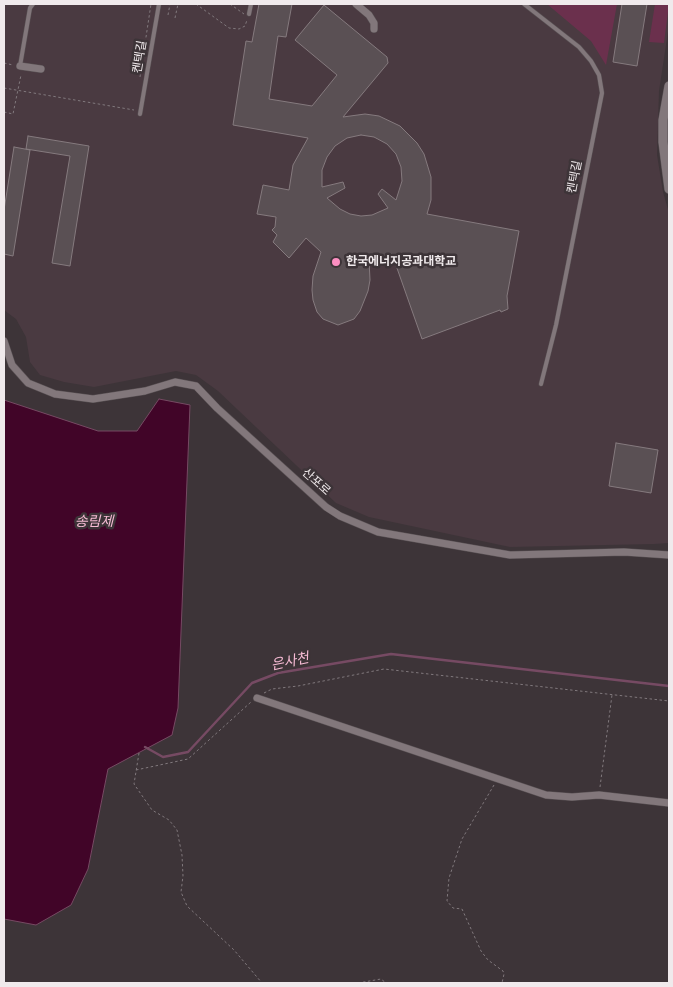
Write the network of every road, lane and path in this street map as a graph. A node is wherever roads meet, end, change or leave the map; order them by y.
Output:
1 (33, 4) edge
2 (151, 4) edge
3 (159, 4) edge
4 (170, 4) edge
5 (178, 4) edge
6 (196, 4) edge
7 (230, 4) edge
8 (251, 4) edge
9 (356, 4) edge
10 (524, 4) edge
11 (249, 14) dead end
12 (168, 15) dead end
13 (175, 18) dead end
14 (374, 29) dead end
15 (4, 63) edge
16 (18, 68) junction
17 (41, 69) dead end
18 (139, 81) dead end
19 (669, 86) edge
20 (4, 88) edge
21 (18, 90) junction
22 (134, 110) dead end
23 (4, 112) edge
24 (140, 114) dead end
25 (669, 189) edge
26 (4, 341) edge
27 (542, 384) dead end
28 (669, 555) edge
29 (612, 694) junction
30 (256, 698) junction
31 (669, 701) edge
32 (138, 752) dead end
33 (136, 770) junction
34 (498, 778) junction
35 (599, 795) junction
36 (669, 803) edge
37 (262, 983) edge
38 (358, 983) edge
39 (386, 983) edge
40 (502, 983) edge

1 - 16 lane
2 - 18 path
3 - 24 lane, 켄텍길
4 - 12 path
5 - 13 path
6 - 7 path
8 - 11 lane
9 - 14 street
10 - 27 lane, 켄텍길
15 - 16 path
16 - 17 street
16 - 21 path
19 - 25 street
20 - 21 path
21 - 22 path
21 - 23 path
26 - 28 street, 산포로
29 - 30 path
29 - 31 path
29 - 35 path
30 - 33 path
30 - 34 street
32 - 33 path
33 - 37 path
34 - 35 street
34 - 40 path
35 - 36 street
38 - 39 path

